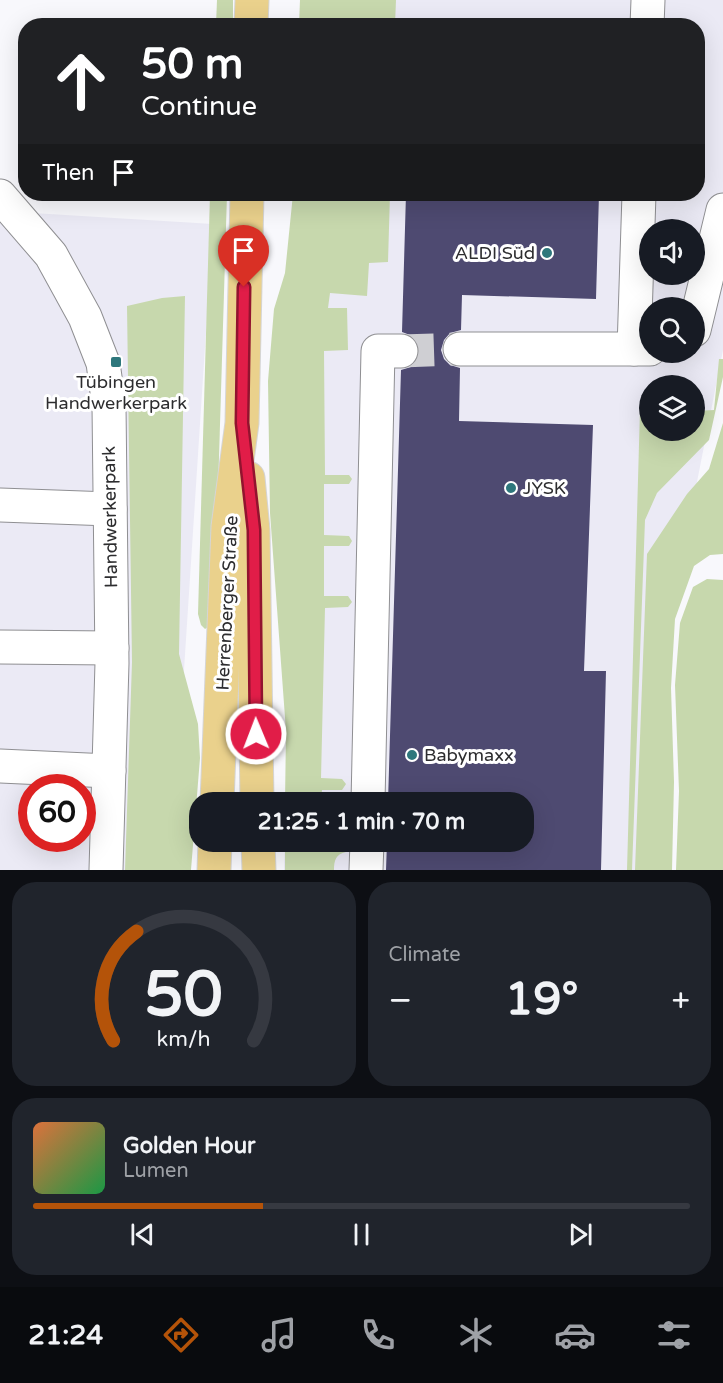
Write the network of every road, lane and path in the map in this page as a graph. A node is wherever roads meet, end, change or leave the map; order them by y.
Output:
1 (252, 0) edge
2 (648, 0) edge
3 (251, 18) edge
4 (647, 18) edge
5 (0, 196) edge
6 (247, 201) edge
7 (639, 201) edge
8 (723, 210) edge
9 (641, 297) edge
10 (702, 297) edge
11 (460, 349) tunnel mouth
12 (639, 349) edge
13 (401, 351) tunnel mouth
14 (242, 423) junction
15 (0, 505) edge
16 (110, 509) junction
17 (0, 647) edge
18 (112, 648) junction
19 (0, 766) edge
20 (109, 771) junction
21 (217, 792) edge
22 (257, 792) edge
23 (368, 792) edge
24 (215, 852) edge
25 (258, 852) edge
26 (367, 852) edge
27 (106, 870) edge
28 (214, 870) edge
29 (258, 870) edge
30 (366, 870) edge

1 - 3 main road
2 - 4 street
5 - 16 street, Handwerkerpark
6 - 14 main road
7 - 9 street
8 - 10 street
11 - 12 street
13 - 23 street
14 - 21 main road, Herrenberger Straße
14 - 22 main road, Herrenberger Straße
15 - 16 street
16 - 18 street, Handwerkerpark
17 - 18 street
18 - 20 street, Handwerkerpark
19 - 20 street
20 - 27 street, Handwerkerpark
24 - 28 main road
25 - 29 main road
26 - 30 street

